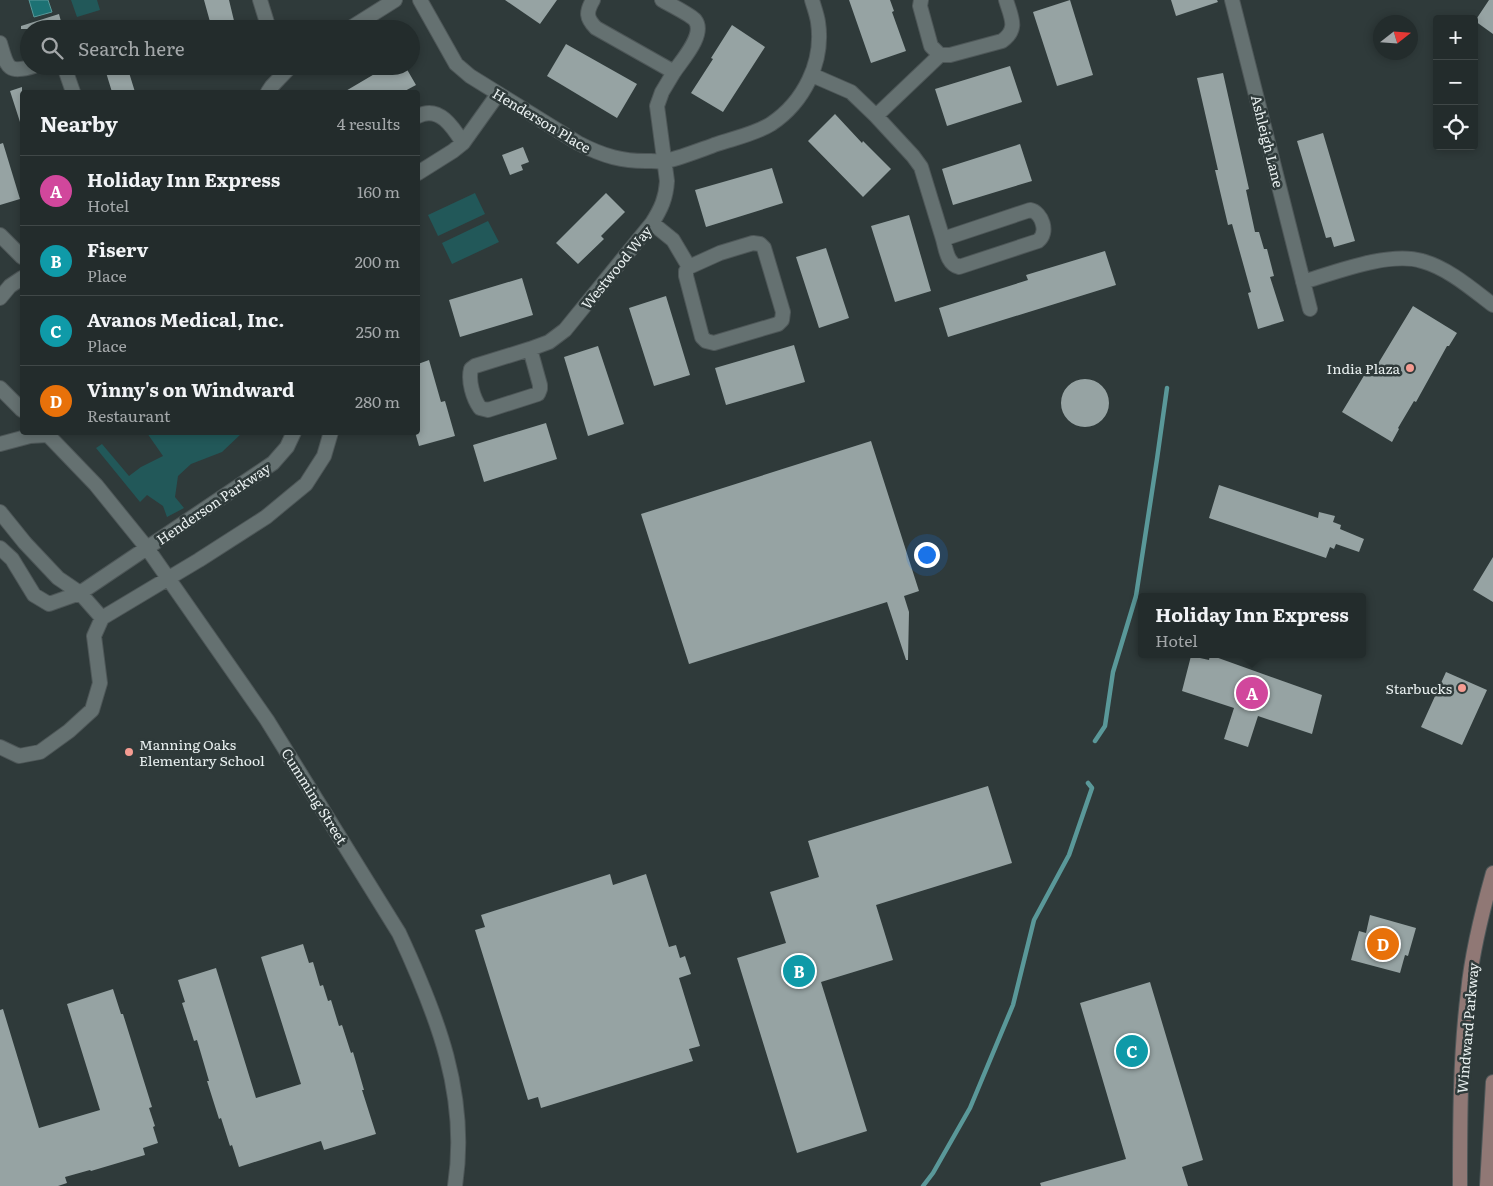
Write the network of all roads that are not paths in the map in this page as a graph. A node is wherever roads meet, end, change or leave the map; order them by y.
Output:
1 (260, 0) edge
2 (395, 0) edge
3 (420, 0) edge
4 (593, 0) edge
5 (662, 0) edge
6 (812, 0) edge
7 (921, 0) edge
8 (1006, 0) edge
9 (1232, 0) edge
10 (266, 20) edge
11 (364, 20) edge
12 (0, 43) edge
13 (940, 55) junction
14 (20, 70) edge
15 (674, 72) junction
16 (812, 74) junction
17 (67, 75) edge
18 (282, 75) edge
19 (72, 90) edge
20 (269, 90) edge
21 (498, 94) junction
22 (420, 115) edge
23 (876, 116) junction
24 (463, 143) junction
25 (664, 162) junction
26 (420, 172) edge
27 (652, 223) junction
28 (0, 235) edge
29 (943, 239) junction
30 (20, 255) edge
31 (689, 266) junction
32 (20, 279) edge
33 (1304, 282) junction
34 (0, 298) edge
35 (1493, 305) edge
36 (1310, 309) dead end
37 (530, 349) junction
38 (0, 388) edge
39 (20, 408) edge
40 (38, 435) edge
41 (47, 435) edge
42 (293, 435) edge
43 (330, 435) edge
44 (0, 444) edge
45 (0, 512) edge
46 (0, 548) edge
47 (147, 548) junction
48 (168, 578) junction
49 (80, 593) junction
50 (102, 618) junction
51 (0, 746) edge
52 (1493, 872) edge
53 (1493, 1082) edge
54 (455, 1186) edge
55 (1460, 1186) edge
56 (1487, 1186) edge

1 - 10 street
2 - 11 street
3 - 21 street, Henderson Place
4 - 15 street
5 - 15 street, Westwood Way
6 - 16 street, Henderson Place
7 - 13 street
8 - 13 street
9 - 33 street, Ashleigh Lane
12 - 14 street
13 - 23 street
15 - 25 street, Westwood Way
16 - 23 street
16 - 25 street, Henderson Place
17 - 19 street
18 - 20 street
21 - 24 street
21 - 25 street, Henderson Place
22 - 24 street
23 - 29 street
24 - 26 street
25 - 27 street, Westwood Way
27 - 31 street
27 - 37 street, Westwood Way
28 - 30 street
29 - 29 street
31 - 31 street
32 - 34 street
33 - 35 street
33 - 36 street, Ashleigh Lane
37 - 37 street, Westwood Way
38 - 39 street
40 - 44 street
41 - 47 street, Cumming Street
42 - 47 street, Henderson Parkway
43 - 48 street
45 - 49 street
46 - 49 street, Henderson Parkway
47 - 48 street, Cumming Street
47 - 49 street, Henderson Parkway
48 - 50 street
48 - 54 street, Cumming Street
49 - 50 street
50 - 51 street
52 - 55 main road, Windward Parkway
53 - 56 main road

